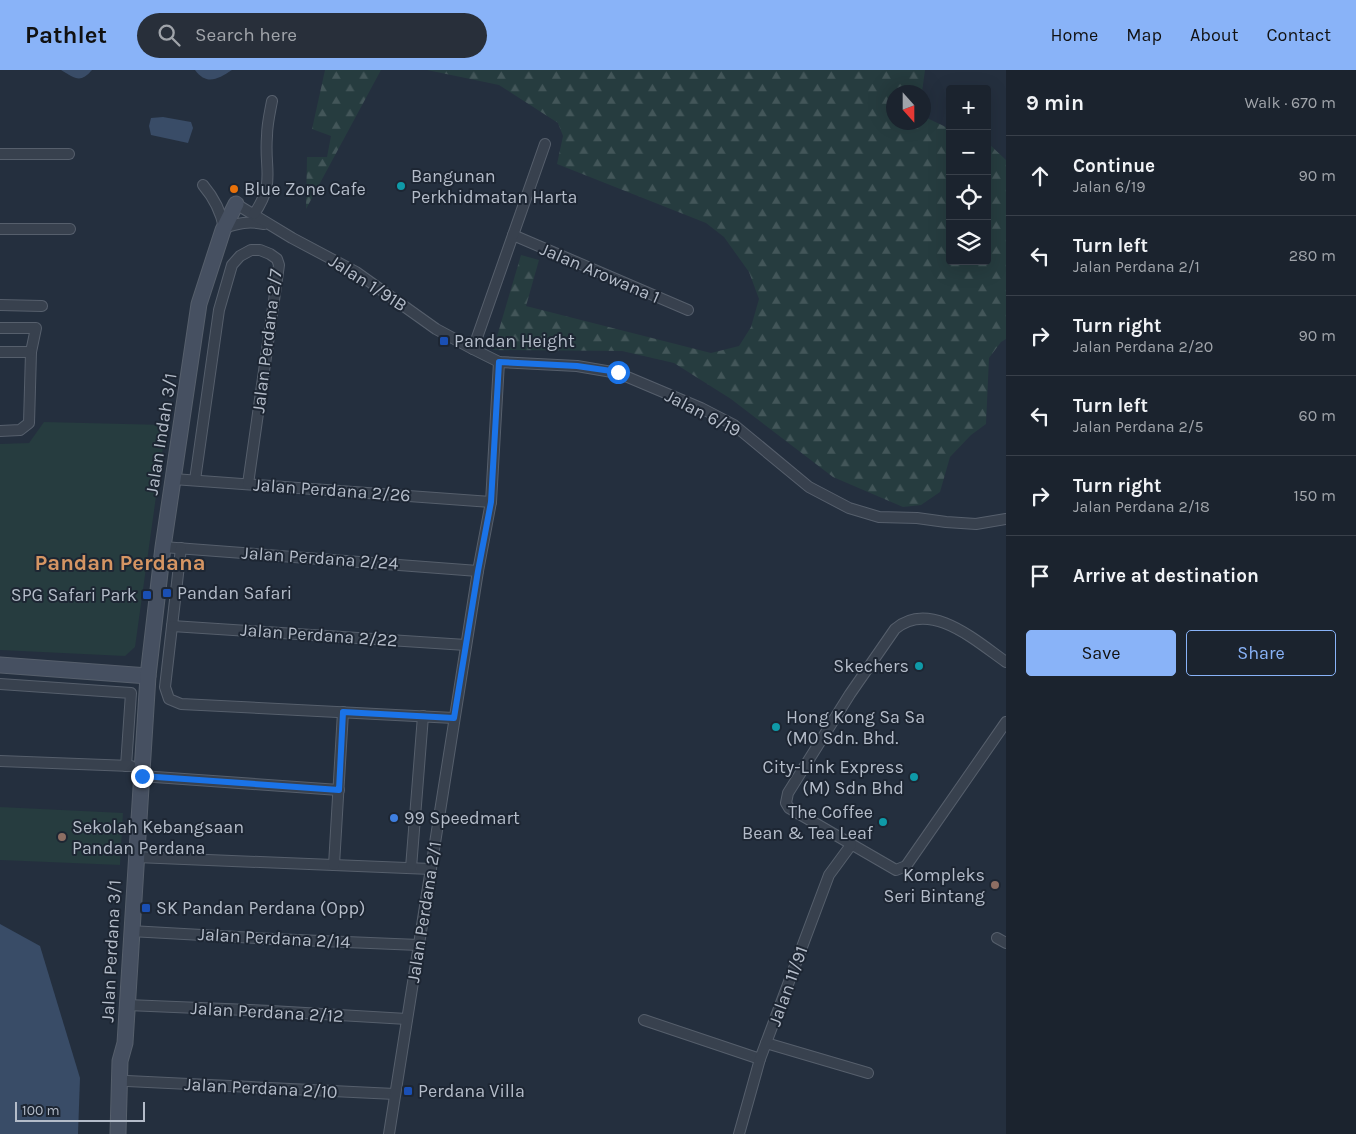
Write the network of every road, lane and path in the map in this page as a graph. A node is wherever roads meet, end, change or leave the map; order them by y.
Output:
1 (272, 101) dead end
2 (545, 144) dead end
3 (0, 154) edge
4 (69, 154) dead end
5 (203, 185) dead end
6 (236, 204) joint
7 (254, 214) junction
8 (270, 225) junction
9 (224, 228) junction
10 (0, 229) edge
11 (70, 229) dead end
12 (513, 235) junction
13 (0, 305) edge
14 (42, 306) dead end
15 (688, 310) dead end
16 (0, 328) edge
17 (473, 349) junction
18 (0, 352) edge
19 (31, 352) junction
20 (499, 362) junction
21 (0, 431) edge
22 (173, 479) junction
23 (195, 480) junction
24 (248, 484) junction
25 (491, 502) junction
26 (1006, 519) edge
27 (163, 546) junction
28 (181, 548) junction
29 (478, 571) junction
30 (172, 626) junction
31 (466, 645) junction
32 (1006, 662) edge
33 (0, 665) edge
34 (148, 676) junction
35 (0, 684) edge
36 (343, 712) junction
37 (422, 716) junction
38 (454, 718) junction
39 (1006, 722) edge
40 (0, 761) edge
41 (126, 766) junction
42 (142, 771) junction
43 (339, 790) junction
44 (851, 845) junction
45 (136, 857) junction
46 (334, 865) junction
47 (411, 868) junction
48 (431, 869) junction
49 (130, 931) junction
50 (419, 945) junction
51 (127, 1005) junction
52 (407, 1019) junction
53 (644, 1020) dead end
54 (766, 1043) junction
55 (122, 1055) junction
56 (760, 1058) junction
57 (868, 1073) dead end
58 (127, 1081) junction
59 (395, 1094) junction
60 (118, 1134) edge
61 (124, 1134) edge
62 (389, 1134) edge
63 (739, 1134) edge

1 - 7 street
2 - 12 street
3 - 4 street
5 - 9 street
6 - 7 street, Jalan 1/91B
6 - 9 street, Jalan Indah 3/1
7 - 8 street, Jalan 1/91B
8 - 9 street
8 - 17 street, Jalan 1/91B
9 - 22 street, Jalan Indah 3/1
10 - 11 street
12 - 15 street, Jalan Arowana 1
12 - 17 street
13 - 14 street
16 - 19 street
17 - 20 street, Jalan 1/91B
18 - 19 street
19 - 21 street
20 - 25 street, Jalan Perdana 2/1
20 - 26 street, Jalan 6/19
22 - 23 street, Jalan Perdana 2/26
22 - 27 street, Jalan Indah 3/1
23 - 24 street, Jalan Perdana 2/26
23 - 24 street, Jalan Perdana 2/7
24 - 25 street, Jalan Perdana 2/26
25 - 29 street, Jalan Perdana 2/1
27 - 28 street, Jalan Perdana 2/24
27 - 34 street, Jalan Indah 3/1
28 - 29 street, Jalan Perdana 2/24
28 - 30 street
29 - 31 street, Jalan Perdana 2/1
30 - 31 street, Jalan Perdana 2/22
30 - 36 street
31 - 38 street, Jalan Perdana 2/1
32 - 44 street
33 - 34 street
34 - 42 street, Jalan Perdana 3/1
35 - 41 street
36 - 37 street
36 - 43 street
37 - 38 street
37 - 47 street, Jalan Perdana 2/1
38 - 48 street, Jalan Perdana 2/1
39 - 44 street
40 - 41 street
41 - 42 street
42 - 43 street
42 - 45 street, Jalan Perdana 3/1
43 - 46 street
44 - 54 street, Jalan 11/91
45 - 46 street
45 - 49 street, Jalan Perdana 3/1
46 - 47 street
47 - 48 street
48 - 50 street, Jalan Perdana 2/1
49 - 50 street, Jalan Perdana 2/14
49 - 51 street, Jalan Perdana 3/1
50 - 52 street, Jalan Perdana 2/1
51 - 52 street, Jalan Perdana 2/12
51 - 55 street, Jalan Perdana 3/1
52 - 59 street, Jalan Perdana 2/1
53 - 56 street
54 - 56 street, Jalan 11/91
54 - 57 street
55 - 58 street, Jalan Perdana 3/1
55 - 60 street, Jalan Perdana 3/1
56 - 63 street, Jalan 11/91
58 - 59 street, Jalan Perdana 2/10
58 - 61 street, Jalan Perdana 3/1
59 - 62 street, Jalan Perdana 2/1

